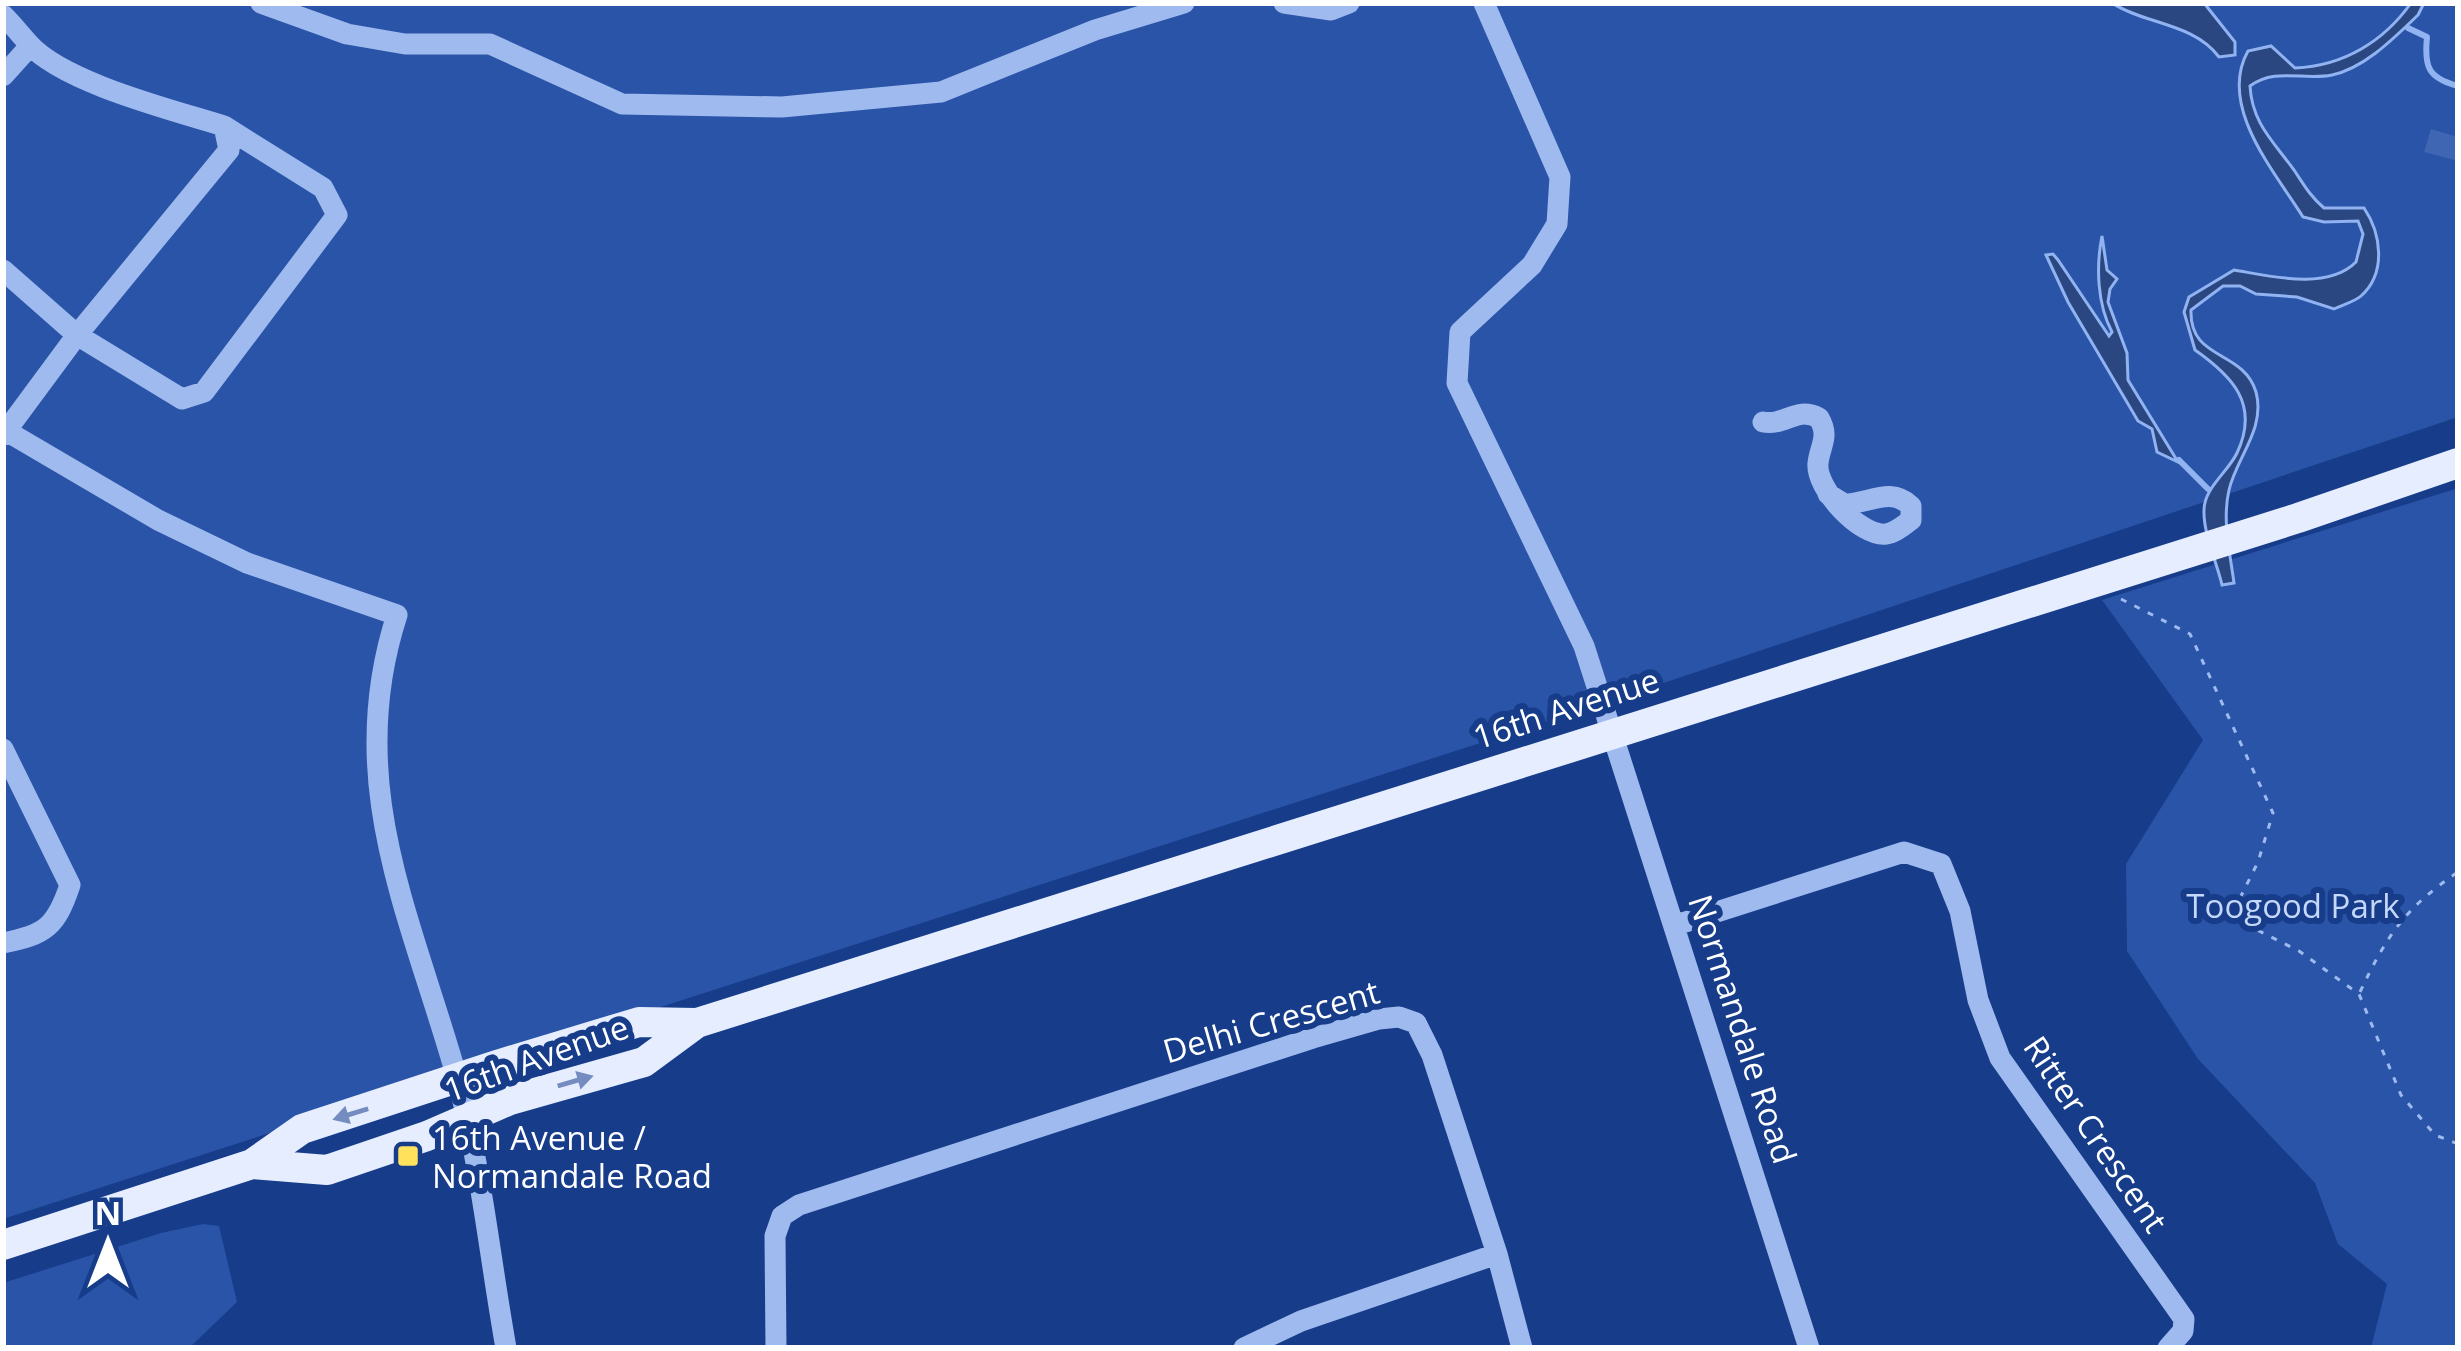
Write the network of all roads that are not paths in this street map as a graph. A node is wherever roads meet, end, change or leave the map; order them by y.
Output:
1 (261, 3) edge
2 (1184, 3) edge
3 (1284, 3) edge
4 (1348, 3) edge
5 (1484, 3) edge
6 (3, 15) edge
7 (30, 46) junction
8 (3, 76) edge
9 (224, 126) junction
10 (3, 271) edge
11 (77, 335) junction
12 (1763, 422) dead end
13 (4, 432) edge
14 (2458, 463) edge
15 (1828, 494) dead end
16 (1611, 732) junction
17 (3, 749) edge
18 (1676, 925) junction
19 (3, 943) edge
20 (697, 1023) junction
21 (458, 1081) junction
22 (465, 1120) junction
23 (252, 1164) junction
24 (3, 1245) edge
25 (1497, 1254) junction
26 (506, 1348) edge
27 (776, 1348) edge
28 (1244, 1348) edge
29 (1522, 1348) edge
30 (1809, 1348) edge
31 (2168, 1348) edge

1 - 2 street
3 - 4 street
5 - 16 street, Normandale Road
6 - 7 street
7 - 8 street
7 - 9 street
9 - 11 street
9 - 11 street
10 - 11 street
11 - 13 street
12 - 15 street
13 - 21 street
14 - 16 main road, 16th Avenue
16 - 18 street, Normandale Road
16 - 20 main road, 16th Avenue
17 - 19 street
18 - 30 street, Normandale Road
18 - 31 street, Ritter Crescent
20 - 21 main road, 16th Avenue
22 -> 20 main road, 16th Avenue
21 - 22 street
21 -> 23 main road, 16th Avenue
22 - 23 main road, 16th Avenue
22 - 26 street
23 - 24 main road, 16th Avenue
25 - 27 street, Delhi Crescent
25 - 28 street
25 - 29 street

